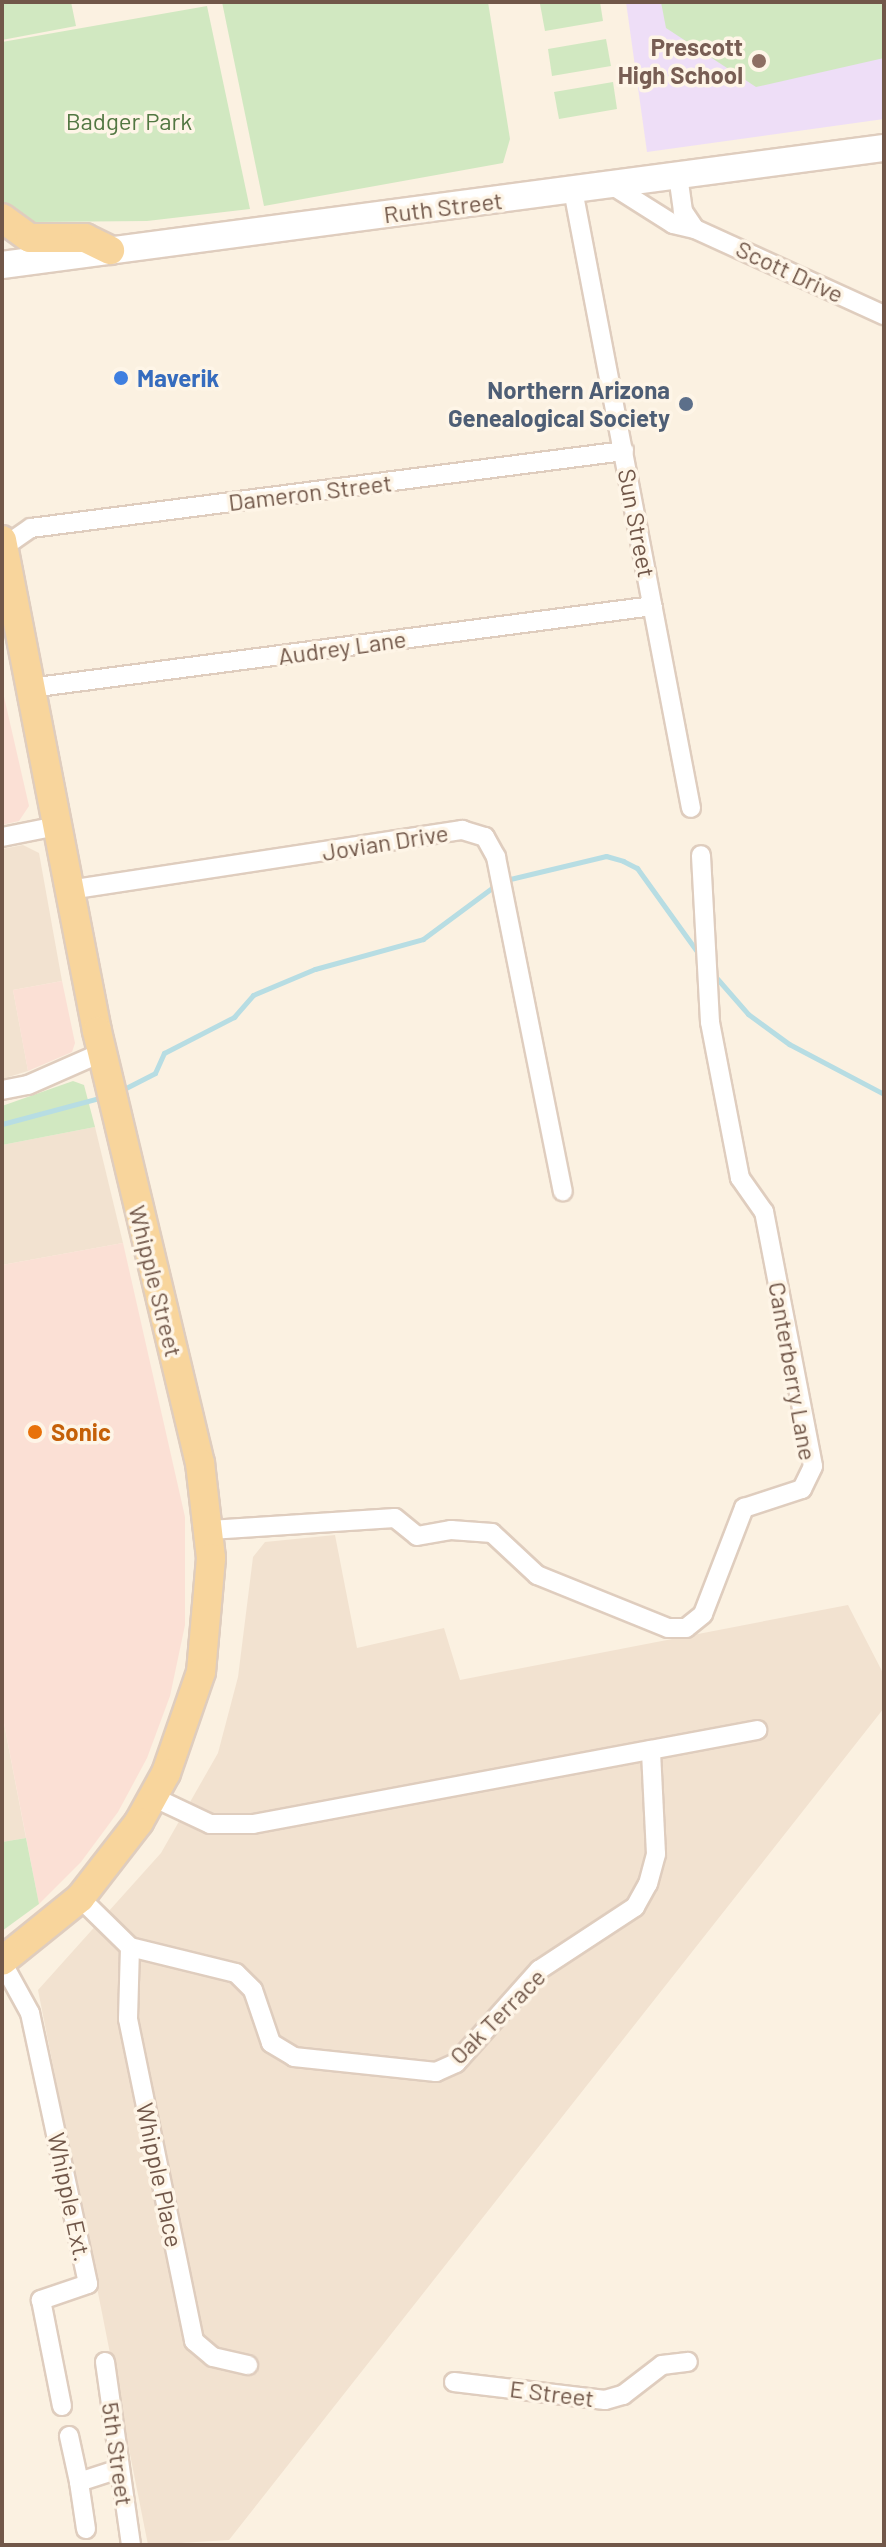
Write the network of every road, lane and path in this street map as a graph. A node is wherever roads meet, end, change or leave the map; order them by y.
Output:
1 (884, 148) edge
2 (678, 177) junction
3 (613, 186) junction
4 (573, 190) junction
5 (2, 218) edge
6 (695, 229) junction
7 (110, 250) junction
8 (2, 265) edge
9 (884, 315) edge
10 (624, 451) junction
11 (2, 545) edge
12 (653, 606) junction
13 (30, 688) junction
14 (691, 808) dead end
15 (57, 826) junction
16 (2, 837) edge
17 (701, 855) dead end
18 (69, 890) junction
19 (101, 1053) junction
20 (2, 1090) edge
21 (563, 1191) dead end
22 (210, 1530) junction
23 (757, 1730) dead end
24 (651, 1750) junction
25 (153, 1797) junction
26 (80, 1898) junction
27 (130, 1947) junction
28 (2, 1962) edge
29 (105, 2362) dead end
30 (688, 2362) dead end
31 (248, 2365) dead end
32 (454, 2382) dead end
33 (62, 2406) dead end
34 (69, 2436) dead end
35 (119, 2469) junction
36 (79, 2482) junction
37 (86, 2529) dead end
38 (131, 2545) edge

1 - 2 street, Ruth Street
2 - 3 street, Ruth Street
2 - 6 street
3 - 4 street, Ruth Street
3 - 6 street, Scott Drive
4 - 7 street, Ruth Street
4 - 10 street, Sun Street
5 - 7 main road
6 - 9 street, Scott Drive
7 - 8 street, Ruth Street
10 - 11 street, Dameron Street
10 - 12 street, Sun Street
11 - 13 main road, Whipple Street
12 - 13 street, Audrey Lane
12 - 14 street, Sun Street
13 - 15 main road, Whipple Street
15 - 16 street
15 - 18 main road, Whipple Street
17 - 22 street, Canterberry Lane
18 - 19 main road, Whipple Street
18 - 21 street, Jovian Drive
19 - 20 street
19 - 22 main road, Whipple Street
22 - 25 main road, Whipple Street
23 - 24 street
24 - 25 street
24 - 27 street, Oak Terrace
25 - 26 main road, Whipple Street
26 - 27 street
26 - 28 main road, Whipple Street
27 - 31 street, Whipple Place
28 - 33 street, Whipple Ext.
29 - 35 street, 5th Street
30 - 32 street, E Street
34 - 36 street
35 - 36 street
35 - 38 street, 5th Street
36 - 37 street

